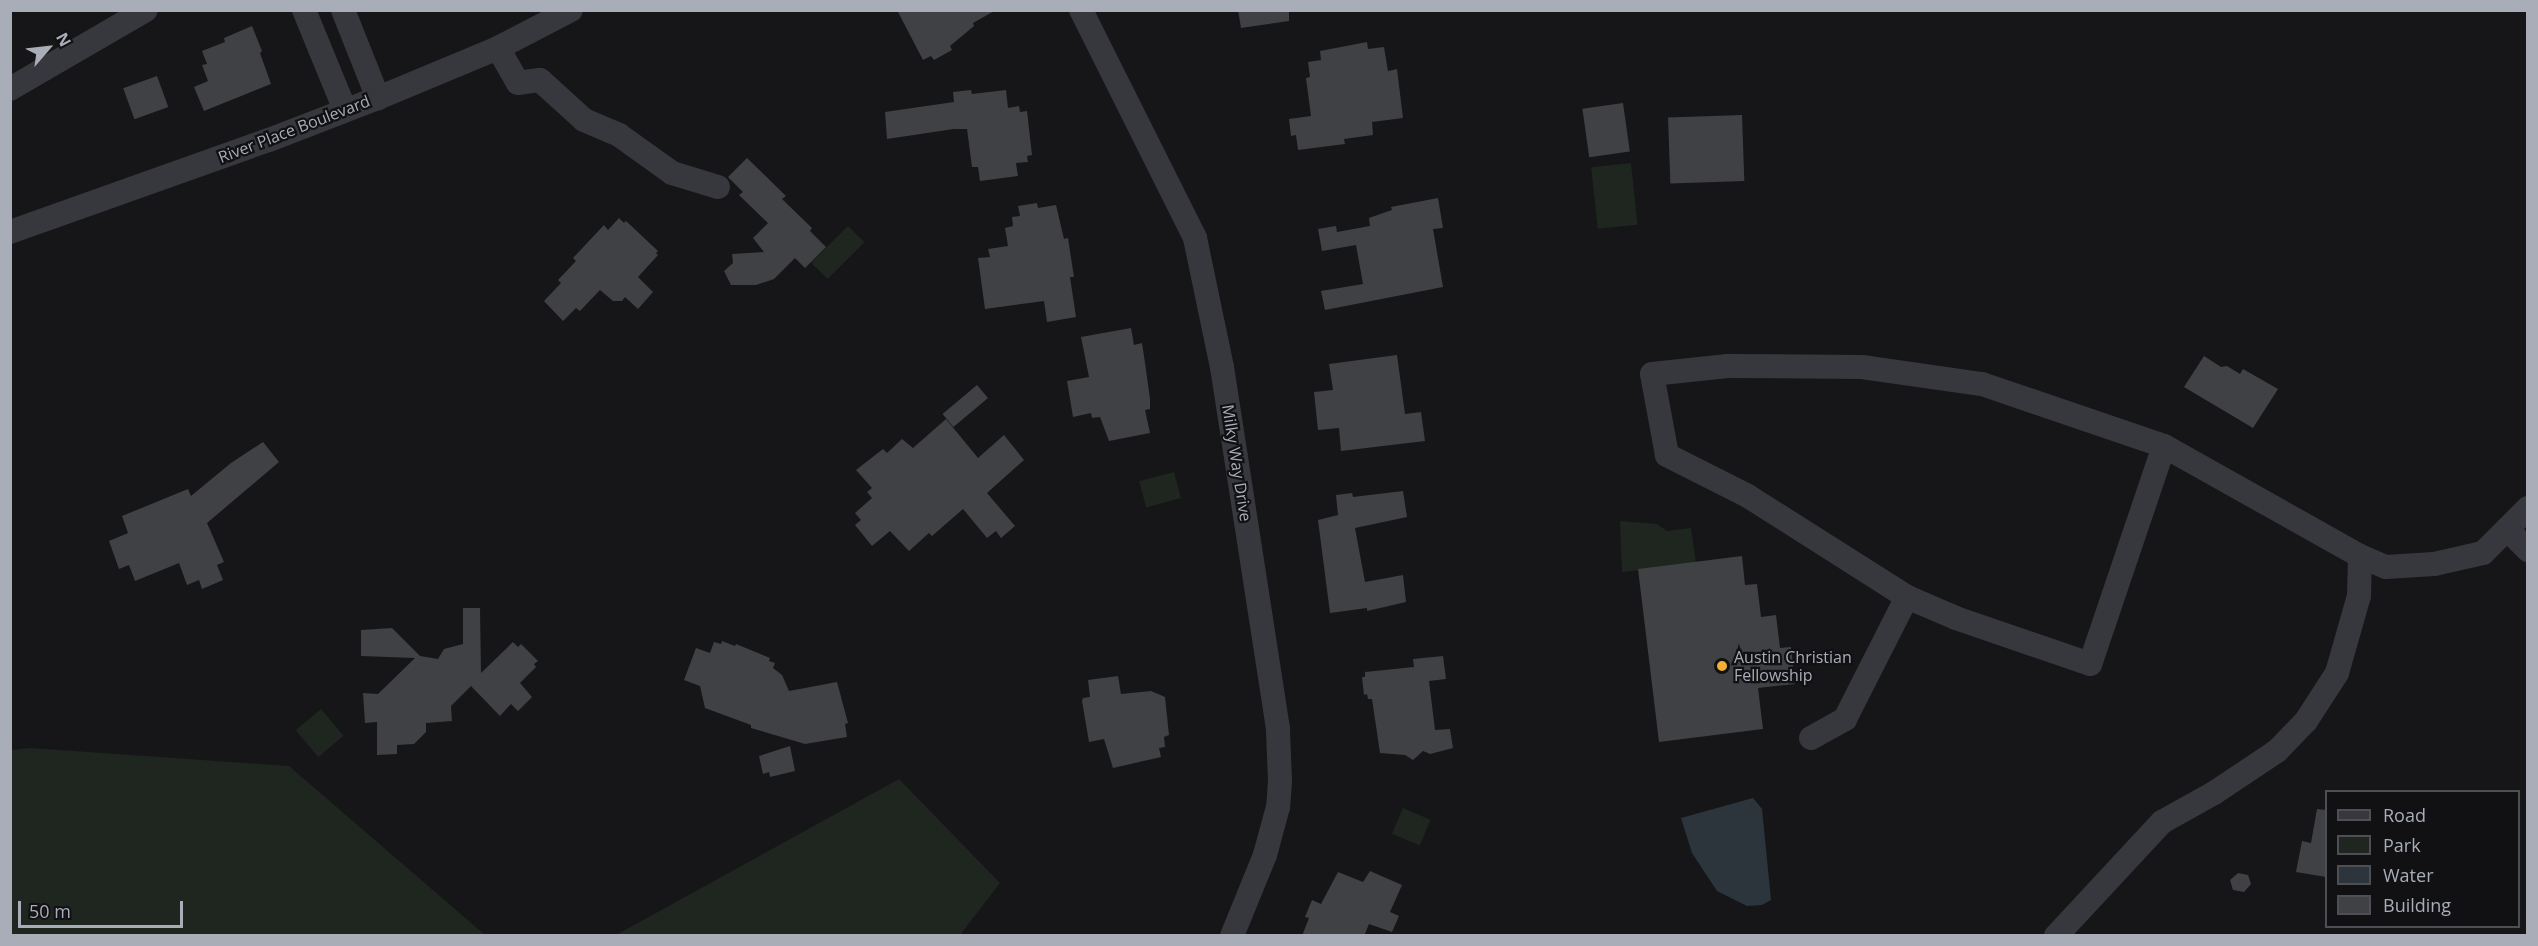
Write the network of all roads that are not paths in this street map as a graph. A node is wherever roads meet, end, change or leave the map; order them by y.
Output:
1 (146, 10) edge
2 (304, 10) edge
3 (343, 10) edge
4 (571, 10) edge
5 (1081, 10) edge
6 (498, 48) junction
7 (10, 89) edge
8 (378, 98) junction
9 (345, 110) junction
10 (718, 187) dead end
11 (10, 232) edge
12 (2163, 446) junction
13 (2528, 508) edge
14 (2507, 529) junction
15 (2528, 550) edge
16 (2360, 556) junction
17 (1907, 597) junction
18 (1811, 738) dead end
19 (1232, 936) edge
20 (2056, 936) edge

1 - 7 street
2 - 9 street
3 - 8 street
4 - 6 street, River Place Boulevard
5 - 19 street, Milky Way Drive
6 - 8 street, River Place Boulevard
6 - 10 street
8 - 9 street, River Place Boulevard
9 - 11 street, River Place Boulevard
12 - 16 street
12 - 17 street
12 - 17 street
13 - 14 street
14 - 15 street
14 - 16 street
16 - 20 street
17 - 18 street

